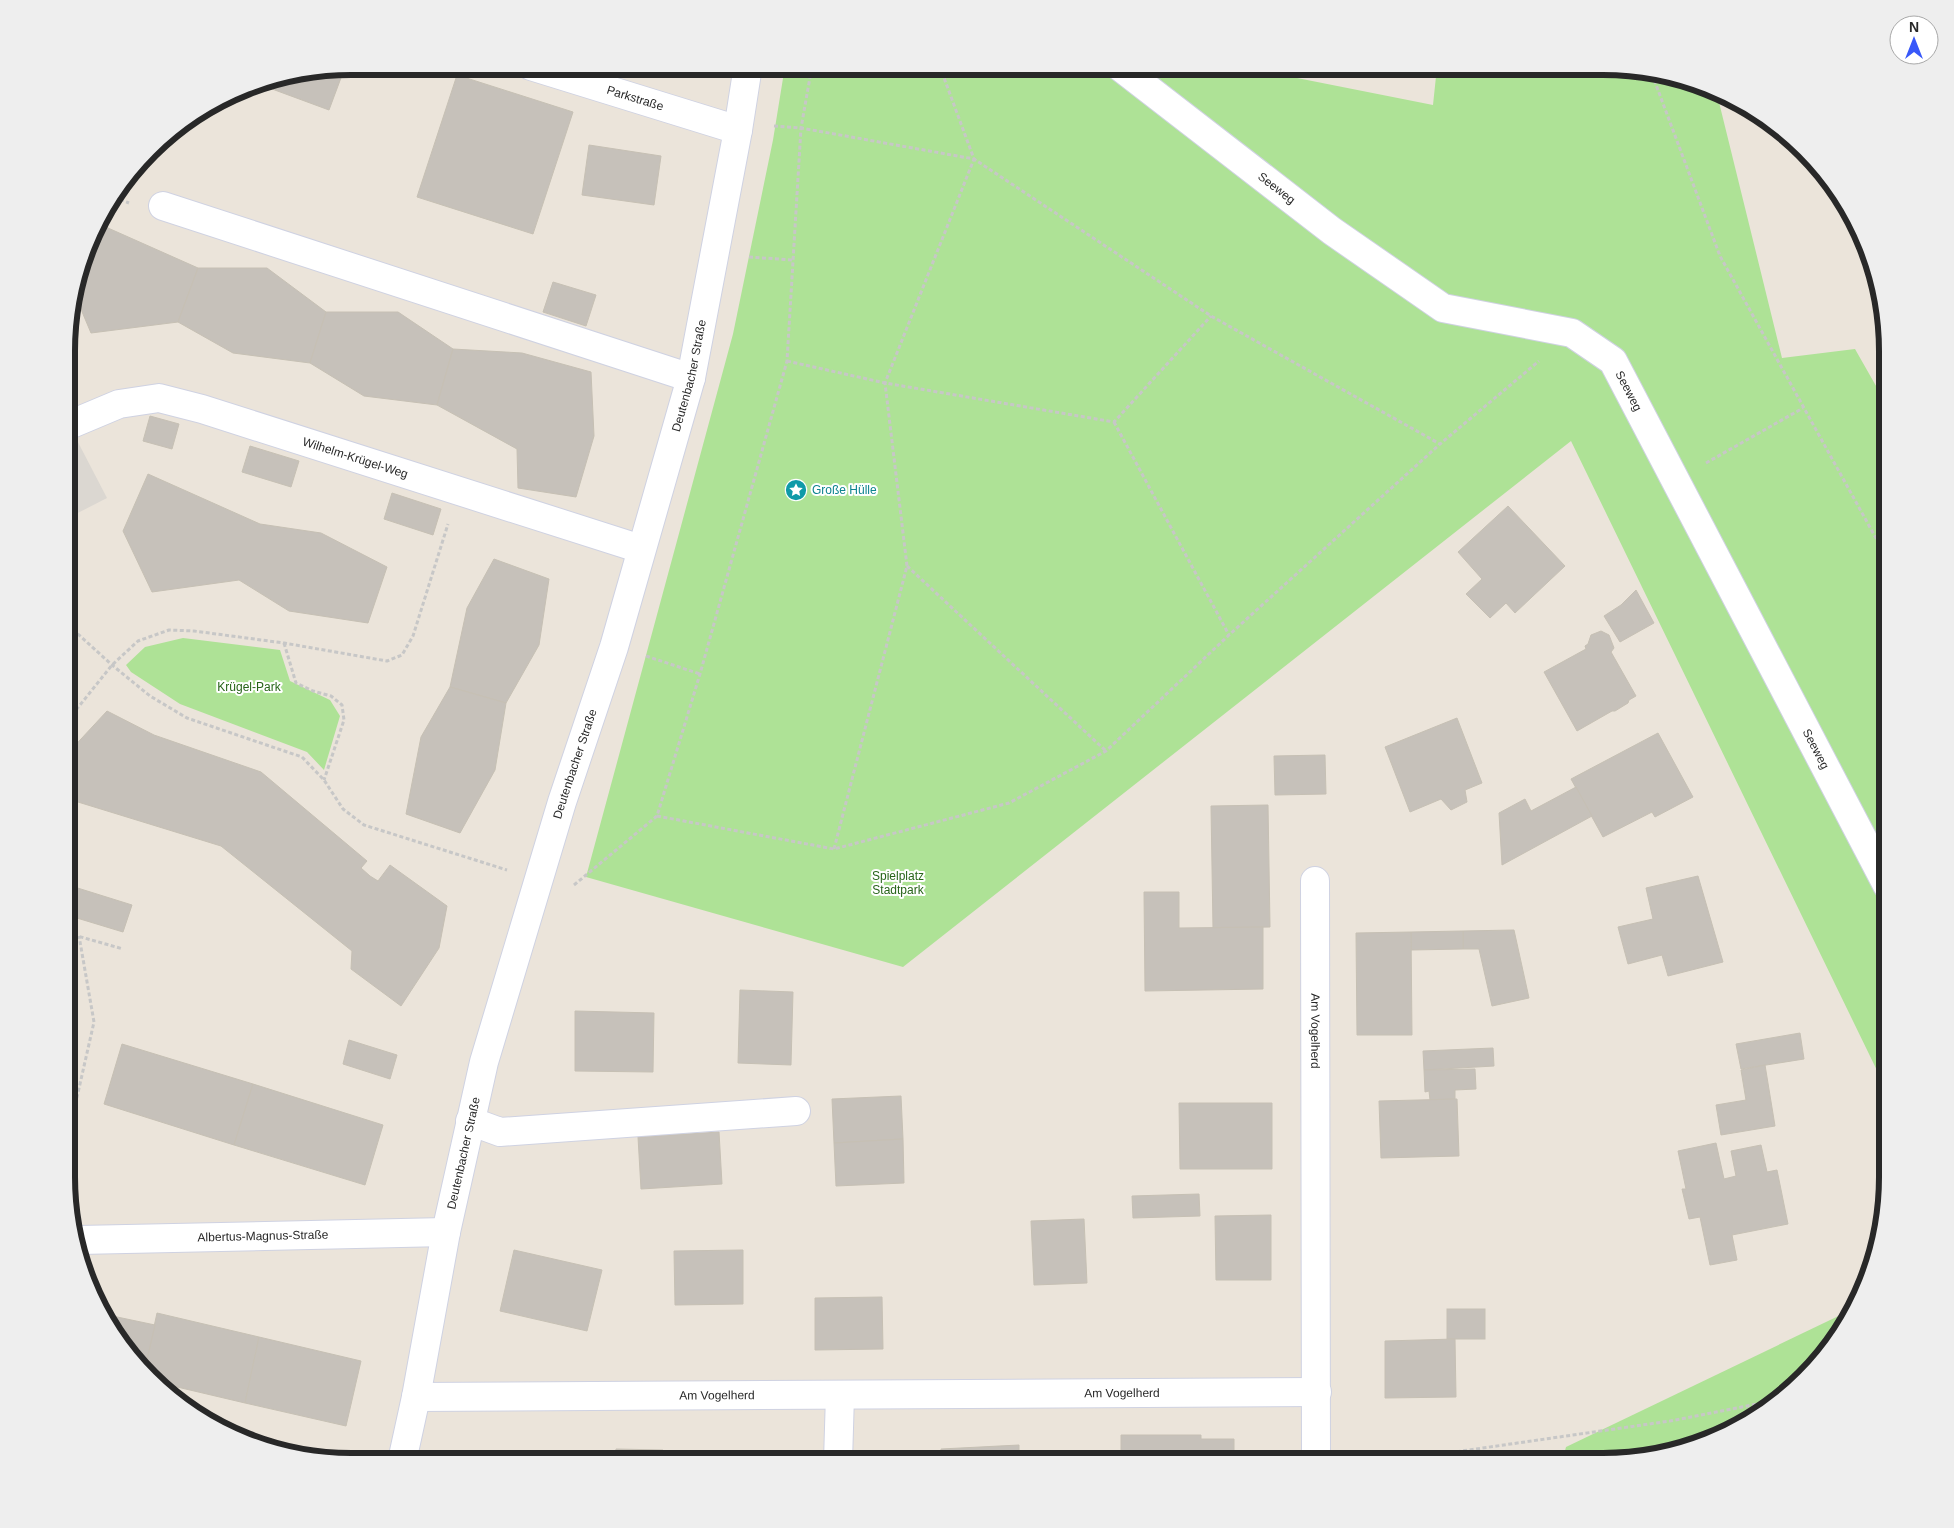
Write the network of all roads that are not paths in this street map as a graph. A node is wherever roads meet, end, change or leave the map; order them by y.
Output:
1 (560, 75) edge
2 (747, 75) edge
3 (1130, 75) edge
4 (738, 130) junction
5 (163, 206) dead end
6 (691, 378) junction
7 (75, 423) edge
8 (641, 549) junction
9 (1879, 870) edge
10 (1315, 881) dead end
11 (796, 1111) dead end
12 (470, 1121) junction
13 (446, 1232) junction
14 (82, 1240) edge
15 (1316, 1392) junction
16 (840, 1395) junction
17 (416, 1398) junction
18 (404, 1453) edge
19 (838, 1453) edge
20 (1316, 1453) edge

1 - 4 street, Parkstraße
2 - 4 street, Deutenbacher Straße
3 - 9 street, Seeweg
4 - 6 street, Deutenbacher Straße
5 - 6 street
6 - 8 street, Deutenbacher Straße
7 - 8 street, Wilhelm-Krügel-Weg
8 - 12 street, Deutenbacher Straße
10 - 15 street, Am Vogelherd
11 - 12 street
12 - 13 street, Deutenbacher Straße
13 - 14 street, Albertus-Magnus-Straße
13 - 17 street, Deutenbacher Straße
15 - 16 street, Am Vogelherd
15 - 20 street
16 - 17 street, Am Vogelherd
16 - 19 street
17 - 18 street, Deutenbacher Straße

